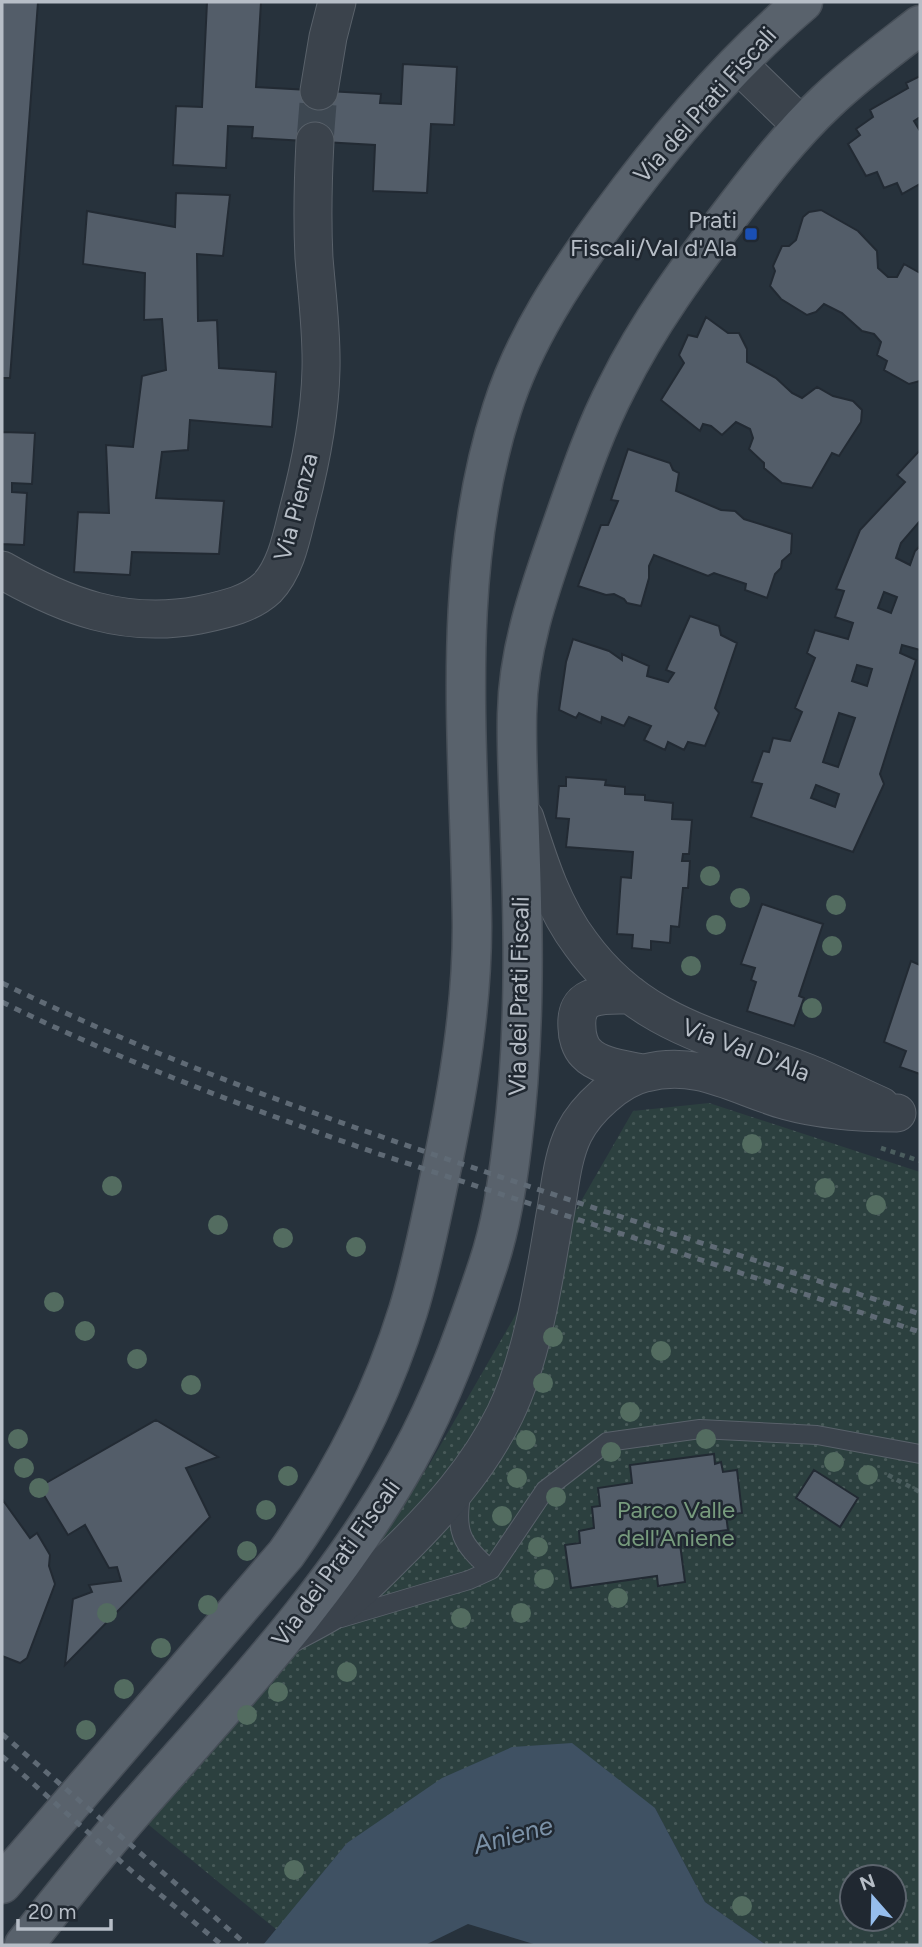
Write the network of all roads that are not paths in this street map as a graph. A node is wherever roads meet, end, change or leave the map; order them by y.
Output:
1 (337, 2) edge
2 (803, 2) edge
3 (920, 25) edge
4 (738, 64) junction
5 (319, 91) tunnel mouth
6 (802, 126) junction
7 (315, 141) tunnel mouth
8 (2, 570) edge
9 (519, 800) junction
10 (631, 995) junction
11 (642, 1073) junction
12 (909, 1117) edge
13 (920, 1454) edge
14 (464, 1482) junction
15 (491, 1570) junction
16 (285, 1637) junction
17 (2, 1884) edge
18 (24, 1945) edge

1 - 5 street
2 - 4 main road, Via dei Prati Fiscali
3 - 6 main road, Via dei Prati Fiscali
4 - 6 street
4 - 17 main road, Via dei Prati Fiscali
6 - 9 main road, Via dei Prati Fiscali
7 - 8 street, Via Pienza
9 - 10 street, Via Val D'Ala
9 - 16 main road, Via dei Prati Fiscali
10 - 11 street
10 - 12 street, Via Val D'Ala
11 - 12 street
11 - 14 street
13 - 15 lane
14 - 15 lane
14 - 16 street
15 - 16 lane
16 - 18 main road, Via dei Prati Fiscali

